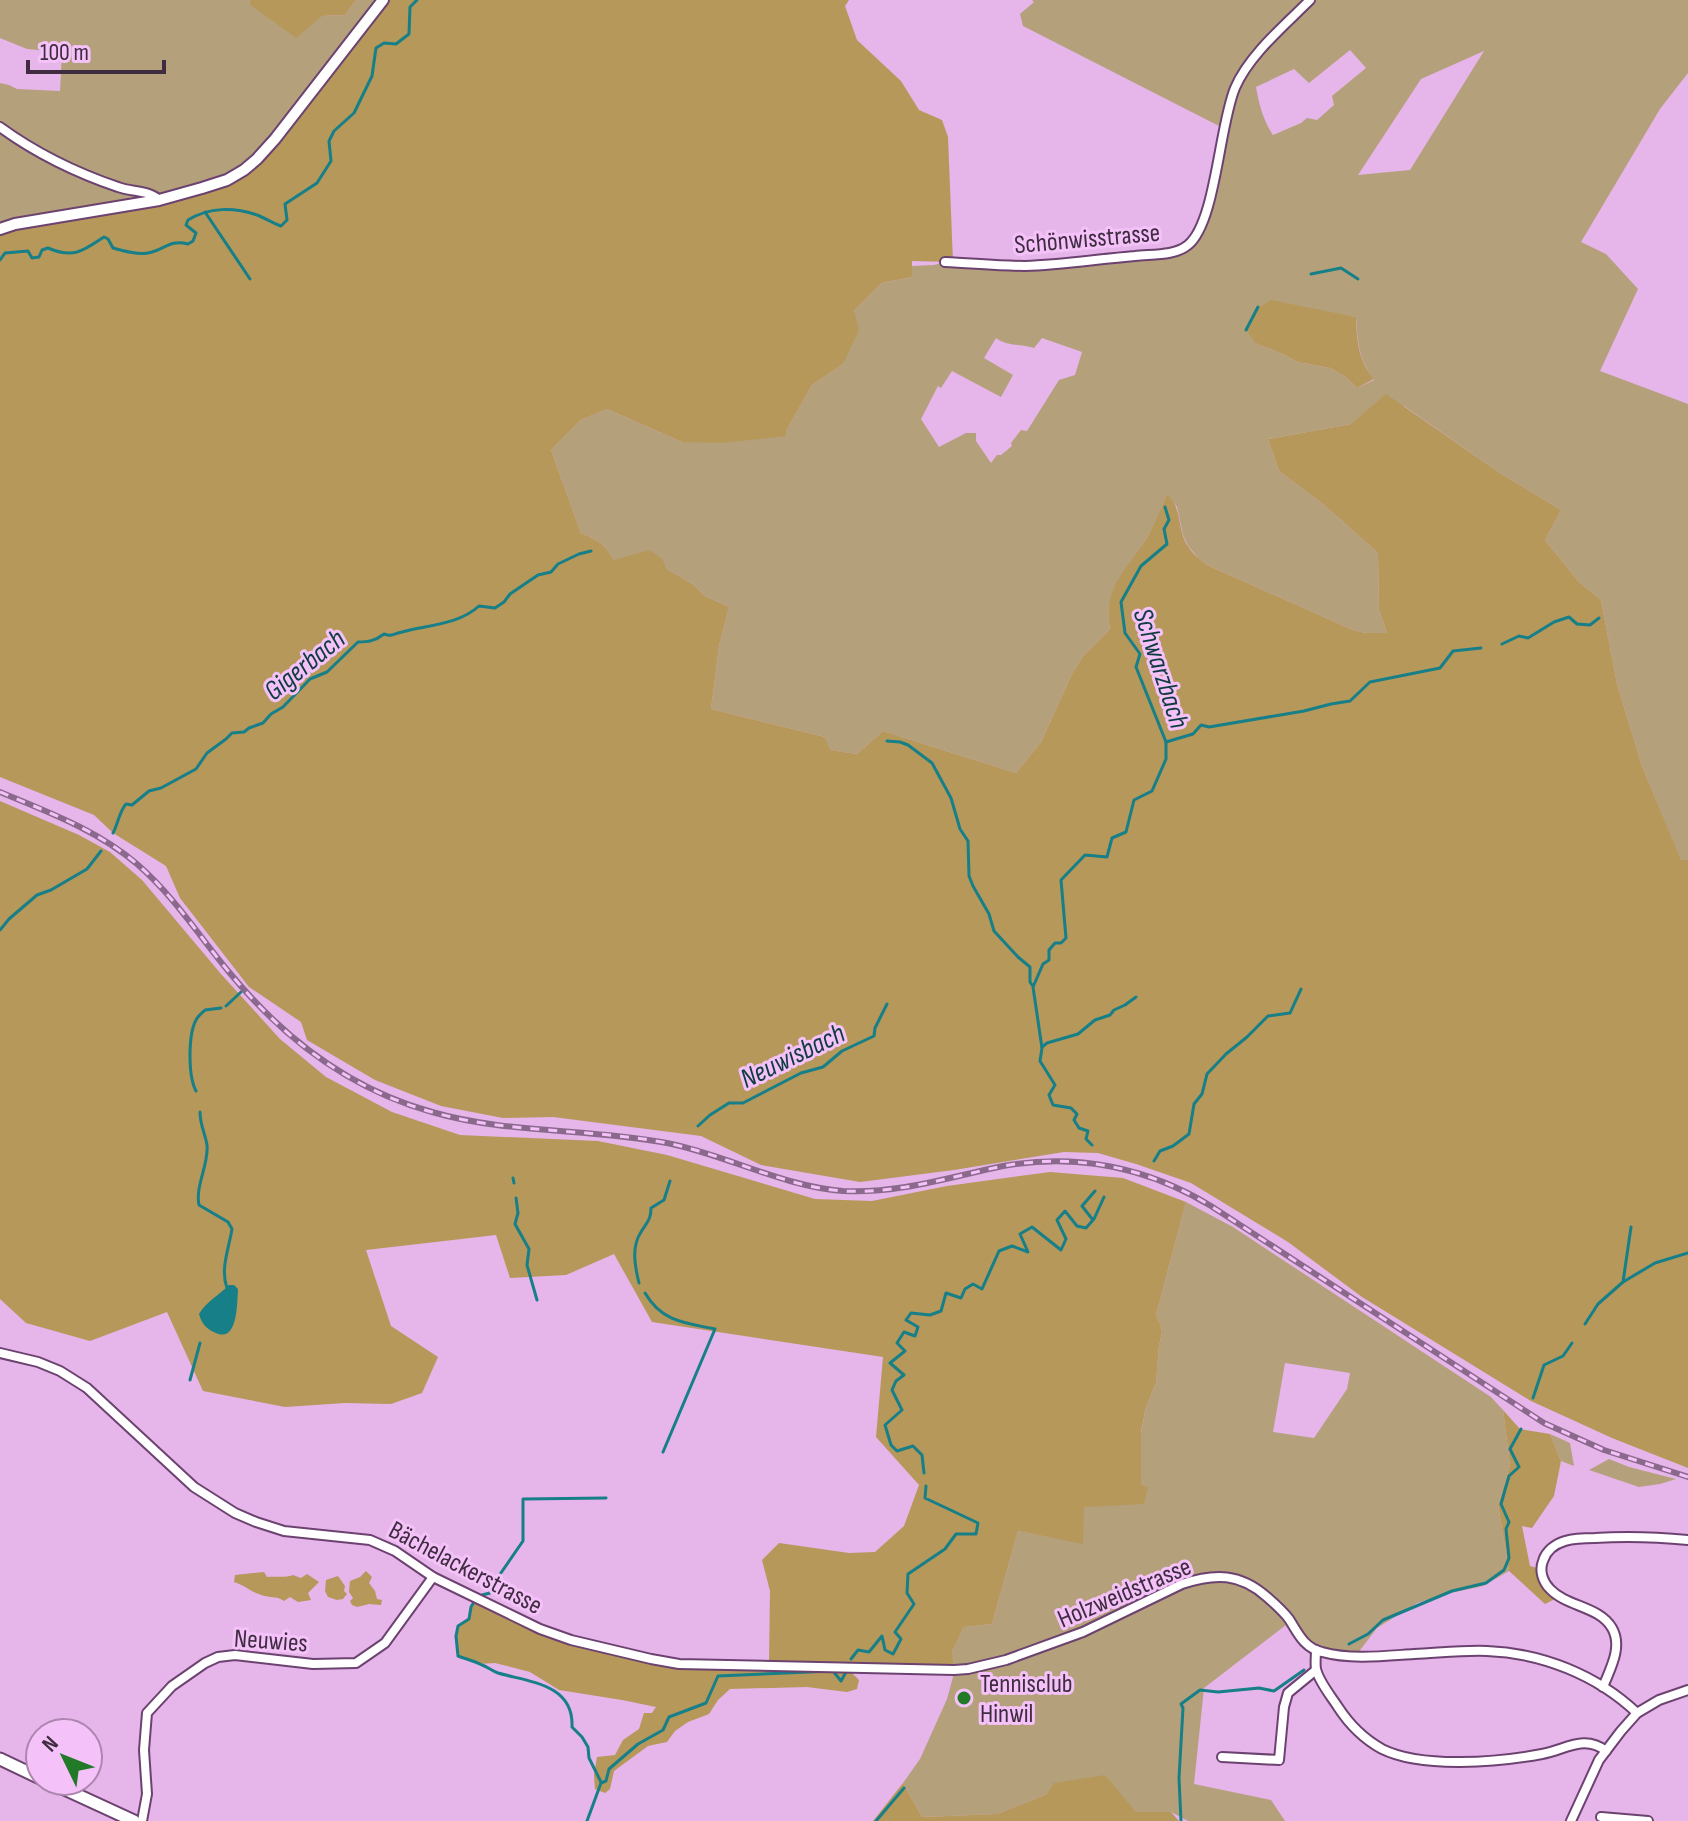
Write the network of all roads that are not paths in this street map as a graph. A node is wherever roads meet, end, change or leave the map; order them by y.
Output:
1 (383, 0) edge
2 (1310, 0) edge
3 (0, 127) edge
4 (159, 200) junction
5 (0, 229) edge
6 (945, 262) dead end
7 (0, 1353) edge
8 (1688, 1540) edge
9 (433, 1577) junction
10 (1316, 1650) junction
11 (679, 1664) joint
12 (1316, 1670) junction
13 (1603, 1687) junction
14 (1688, 1690) edge
15 (1637, 1713) junction
16 (1606, 1751) junction
17 (1222, 1757) dead end
18 (0, 1759) edge
19 (24, 1770) edge
20 (82, 1797) edge
21 (1601, 1817) dead end
22 (134, 1821) edge
23 (142, 1821) edge
24 (1571, 1821) edge
25 (1648, 1821) edge

1 - 4 street
2 - 6 street, Schönwisstrasse
3 - 4 street
4 - 5 street
7 - 9 street, Bächelackerstrasse
8 - 13 street
9 - 11 street, Bächelackerstrasse
9 - 23 street, Neuwies
10 - 11 street, Holzweidstrasse
10 - 12 street
10 - 13 street
12 - 16 street
12 - 17 street
13 - 15 street
14 - 15 street
15 - 16 street
16 - 24 street
18 - 19 main road
20 - 22 main road
21 - 25 street

